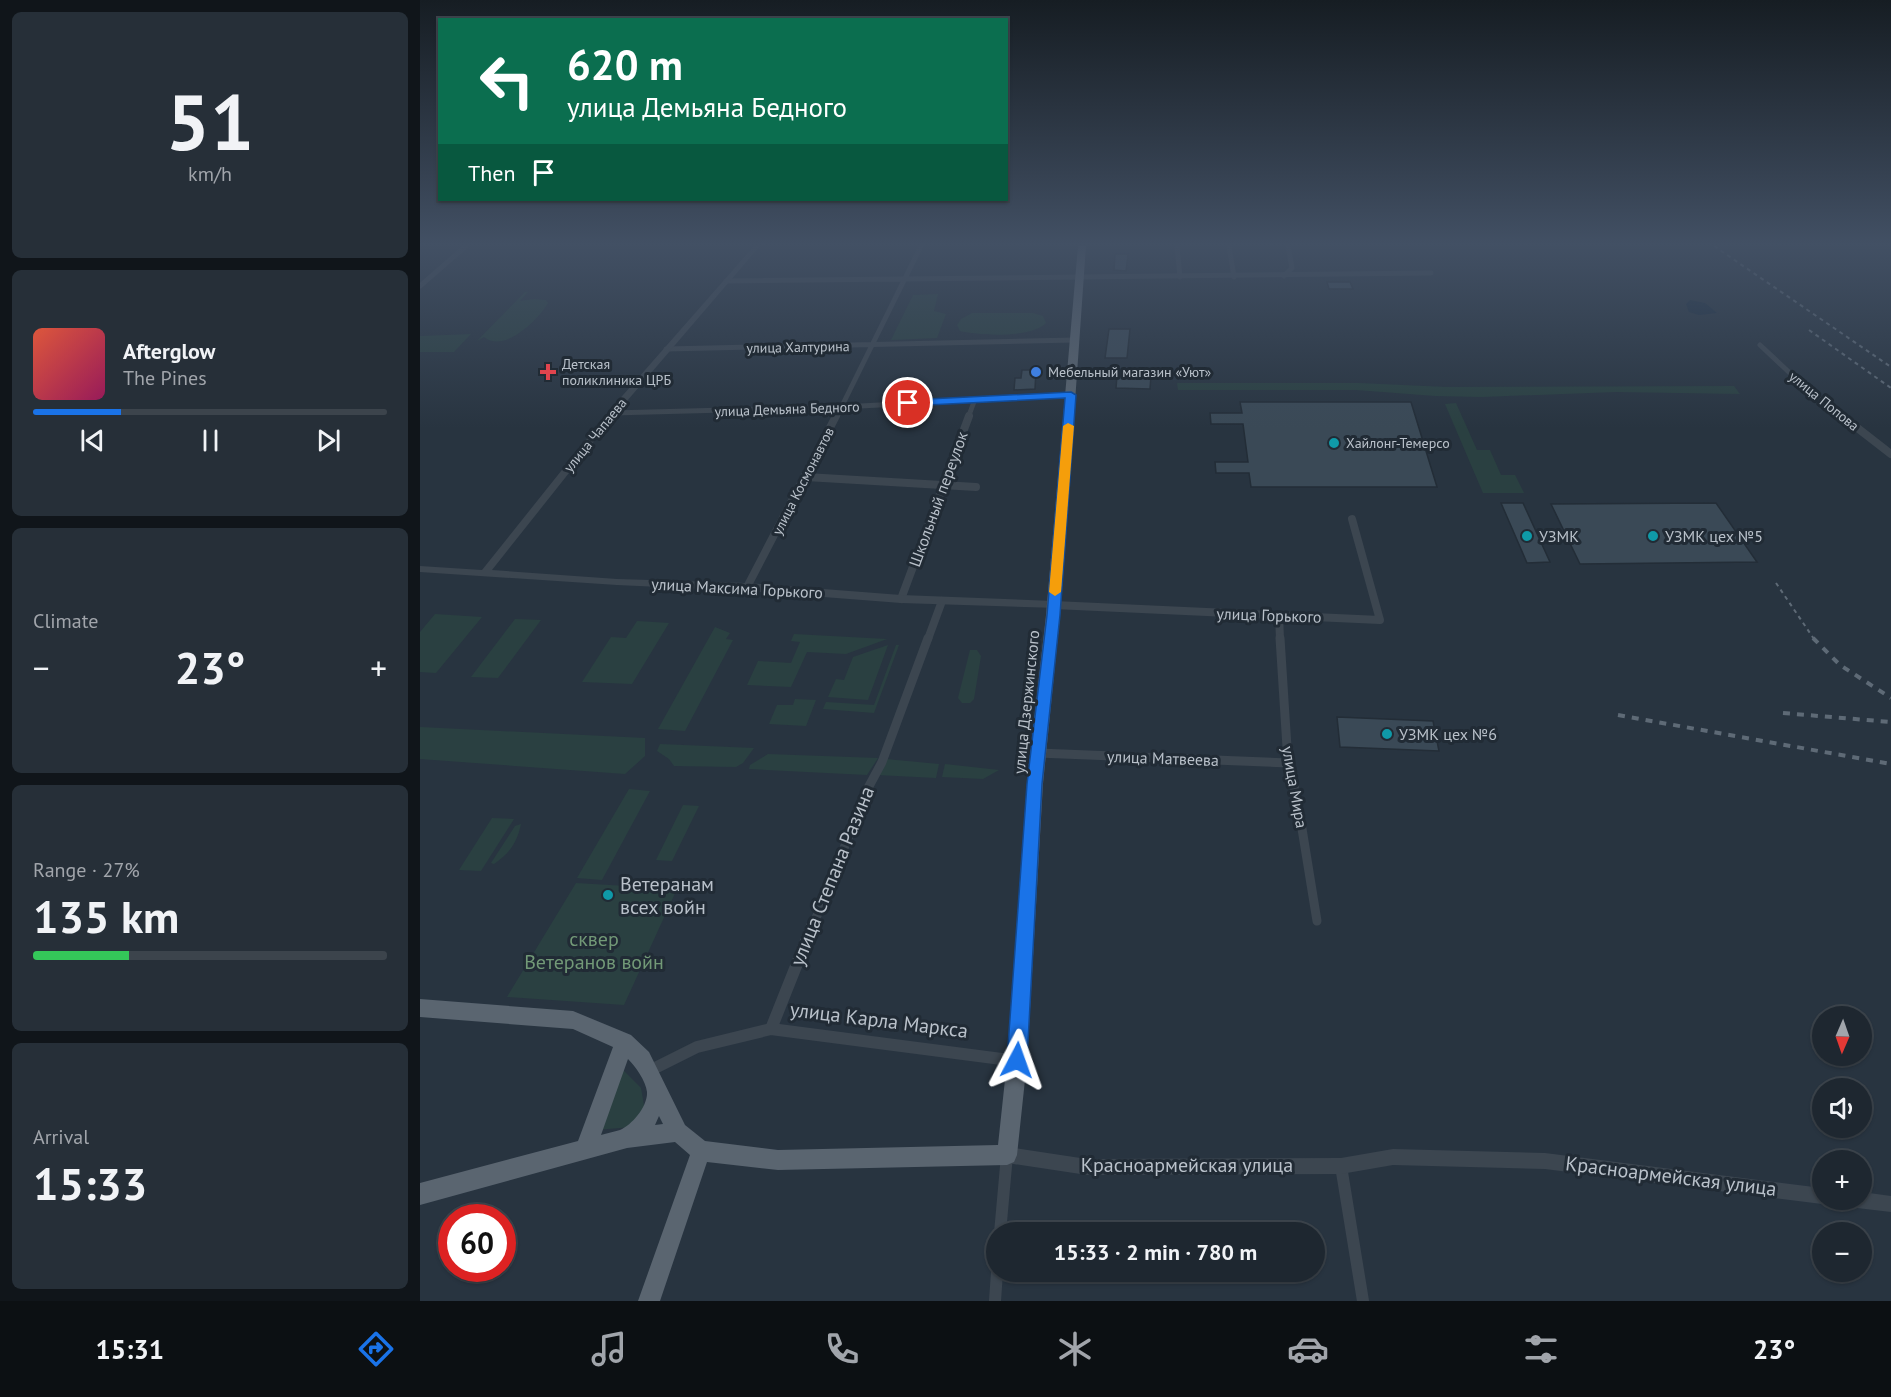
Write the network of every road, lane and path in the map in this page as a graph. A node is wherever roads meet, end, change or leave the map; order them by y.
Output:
1 (704, 307) edge
2 (891, 307) edge
3 (1078, 307) edge
4 (1075, 340) junction
5 (1760, 345) dead end
6 (871, 346) junction
7 (666, 350) junction
8 (1071, 395) junction
9 (975, 399) junction
10 (841, 407) junction
11 (612, 413) junction
12 (1891, 454) edge
13 (806, 477) junction
14 (942, 484) junction
15 (976, 487) dead end
16 (1352, 519) dead end
17 (420, 569) edge
18 (484, 573) junction
19 (747, 587) junction
20 (902, 599) junction
21 (942, 601) junction
22 (1054, 605) junction
23 (1279, 615) junction
24 (1038, 753) junction
25 (1287, 763) junction
26 (1317, 921) dead end
27 (420, 1008) edge
28 (771, 1029) junction
29 (624, 1042) junction
30 (1017, 1060) junction
31 (647, 1072) junction
32 (657, 1090) junction
33 (678, 1132) junction
34 (627, 1138) junction
35 (585, 1151) junction
36 (701, 1151) junction
37 (1007, 1155) junction
38 (1341, 1166) junction
39 (420, 1194) edge
40 (1812, 1195) edge
41 (1872, 1202) edge
42 (1891, 1204) edge
43 (1001, 1222) edge
44 (996, 1282) edge
45 (650, 1301) edge
46 (995, 1301) edge
47 (1363, 1301) edge

1 - 7 street, улица Чапаева
2 - 6 street, улица Космонавтов
3 - 4 main road, улица Дзержинского
4 - 6 street, улица Халтурина
4 - 8 main road, улица Дзержинского
5 - 12 street, улица Попова
6 - 7 street, улица Халтурина
6 - 10 street, улица Космонавтов
7 - 11 street, улица Чапаева
8 - 9 street, улица Демьяна Бедного
8 - 22 main road, улица Дзержинского
9 - 10 street, улица Демьяна Бедного
9 - 14 street, Школьный переулок
10 - 11 street, улица Демьяна Бедного
10 - 13 street, улица Космонавтов
11 - 18 street, улица Чапаева
13 - 14 street
13 - 19 street, улица Космонавтов
14 - 15 street
14 - 20 street, Школьный переулок
16 - 23 street, улица Горького
17 - 18 street, улица Максима Горького
18 - 19 street, улица Максима Горького
19 - 20 street, улица Максима Горького
20 - 21 street, улица Максима Горького
21 - 22 street, улица Максима Горького
21 - 28 street, улица Степана Разина
22 - 23 street, улица Горького
22 - 24 main road, улица Дзержинского
23 - 25 street, улица Мира
24 - 25 street, улица Матвеева
24 - 30 main road, улица Дзержинского
25 - 26 street, улица Мира
27 - 29 main road
28 - 30 street, улица Карла Маркса
28 - 31 street
29 - 31 main road
29 - 35 main road
30 - 37 main road, улица Дзержинского
31 - 32 main road
32 - 33 main road
32 - 34 main road
33 - 34 main road
33 - 36 main road
34 - 35 main road
35 - 39 main road
36 - 37 main road, Красноармейская улица
36 - 45 main road
37 - 38 street, Красноармейская улица
37 - 43 street, улица Дзержинского
38 - 40 street, Красноармейская улица
38 - 47 street
41 - 42 street
44 - 46 street

